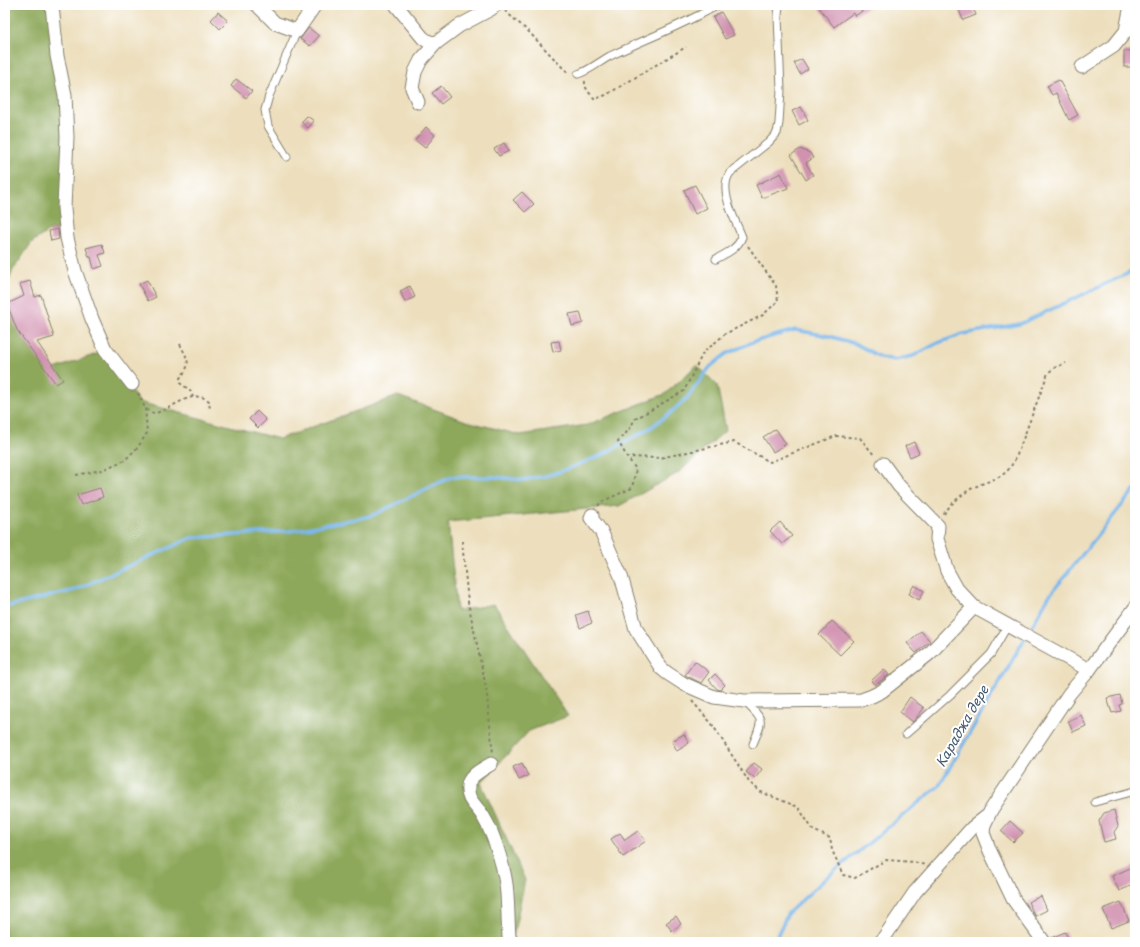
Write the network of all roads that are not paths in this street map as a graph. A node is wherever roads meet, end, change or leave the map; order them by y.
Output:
1 (52, 5) edge
2 (257, 5) edge
3 (316, 5) edge
4 (396, 5) edge
5 (718, 5) edge
6 (779, 5) edge
7 (1131, 5) edge
8 (500, 8) edge
9 (296, 30) junction
10 (436, 43) junction
11 (1082, 67) dead end
12 (582, 73) road end
13 (418, 102) dead end
14 (287, 157) dead end
15 (716, 258) dead end
16 (132, 384) road end
17 (883, 464) road end
18 (592, 515) road end
19 (974, 607) junction
20 (1135, 608) edge
21 (1008, 625) junction
22 (1089, 670) junction
23 (744, 701) junction
24 (906, 734) dead end
25 (753, 744) dead end
26 (491, 764) road end
27 (1135, 791) edge
28 (1095, 802) dead end
29 (986, 817) junction
30 (512, 942) edge
31 (881, 942) edge
32 (1044, 942) edge

1 - 16 street
2 - 9 street
3 - 9 street
4 - 10 street
5 - 12 lane
6 - 15 lane
7 - 11 street
8 - 10 street
9 - 14 lane
10 - 13 street
17 - 19 street
18 - 23 street
19 - 21 street
19 - 23 street
20 - 22 street
21 - 22 street
21 - 24 lane
22 - 29 street
23 - 25 lane
26 - 30 street
27 - 28 lane
29 - 31 street
29 - 32 street

